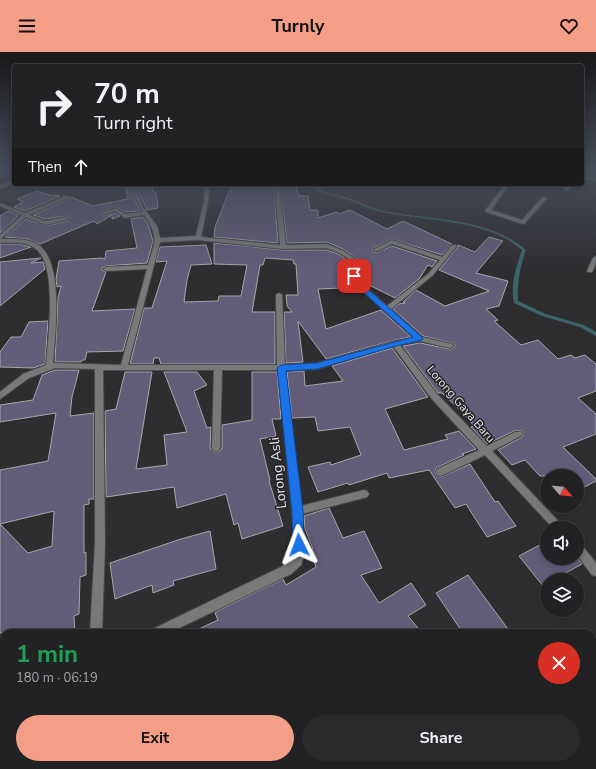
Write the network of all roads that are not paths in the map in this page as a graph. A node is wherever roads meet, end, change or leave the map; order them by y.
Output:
1 (53, 203) edge
2 (141, 203) edge
3 (205, 203) edge
4 (279, 203) edge
5 (493, 203) edge
6 (539, 203) edge
7 (0, 204) edge
8 (103, 212) dead end
9 (146, 213) junction
10 (25, 215) junction
11 (65, 219) dead end
12 (198, 238) junction
13 (0, 240) edge
14 (158, 240) junction
15 (454, 246) dead end
16 (283, 247) junction
17 (376, 250) dead end
18 (596, 258) edge
19 (443, 259) junction
20 (149, 267) junction
21 (106, 269) dead end
22 (590, 271) dead end
23 (279, 294) dead end
24 (387, 309) junction
25 (420, 338) junction
26 (395, 344) junction
27 (450, 346) dead end
28 (99, 367) junction
29 (124, 367) junction
30 (49, 368) junction
31 (218, 368) junction
32 (281, 368) junction
33 (0, 396) edge
34 (518, 434) dead end
35 (216, 448) dead end
36 (485, 451) junction
37 (440, 472) dead end
38 (364, 494) dead end
39 (297, 511) junction
40 (552, 521) edge
41 (584, 556) edge
42 (596, 572) edge
43 (96, 629) edge
44 (165, 629) edge

1 - 10 street
2 - 9 street
3 - 12 street
4 - 16 street
5 - 6 street
7 - 10 street
8 - 9 street
9 - 14 street
10 - 11 street
10 - 13 street
12 - 14 street
12 - 16 street
13 - 30 street
14 - 20 street
15 - 19 street
16 - 24 street
17 - 19 street
18 - 22 street
19 - 24 street
20 - 21 street
20 - 29 street
23 - 32 street, Lorong Asli
24 - 25 street
25 - 26 street
25 - 27 street
26 - 32 street
26 - 36 street, Lorong Gaya Baru
28 - 29 street
28 - 30 street
28 - 43 street
29 - 31 street
30 - 33 street
31 - 32 street
31 - 35 street
32 - 39 street, Lorong Asli
34 - 36 street
36 - 37 street
36 - 40 street, Lorong Gaya Baru
38 - 39 street
39 - 44 street, Lorong Asli
41 - 42 street

